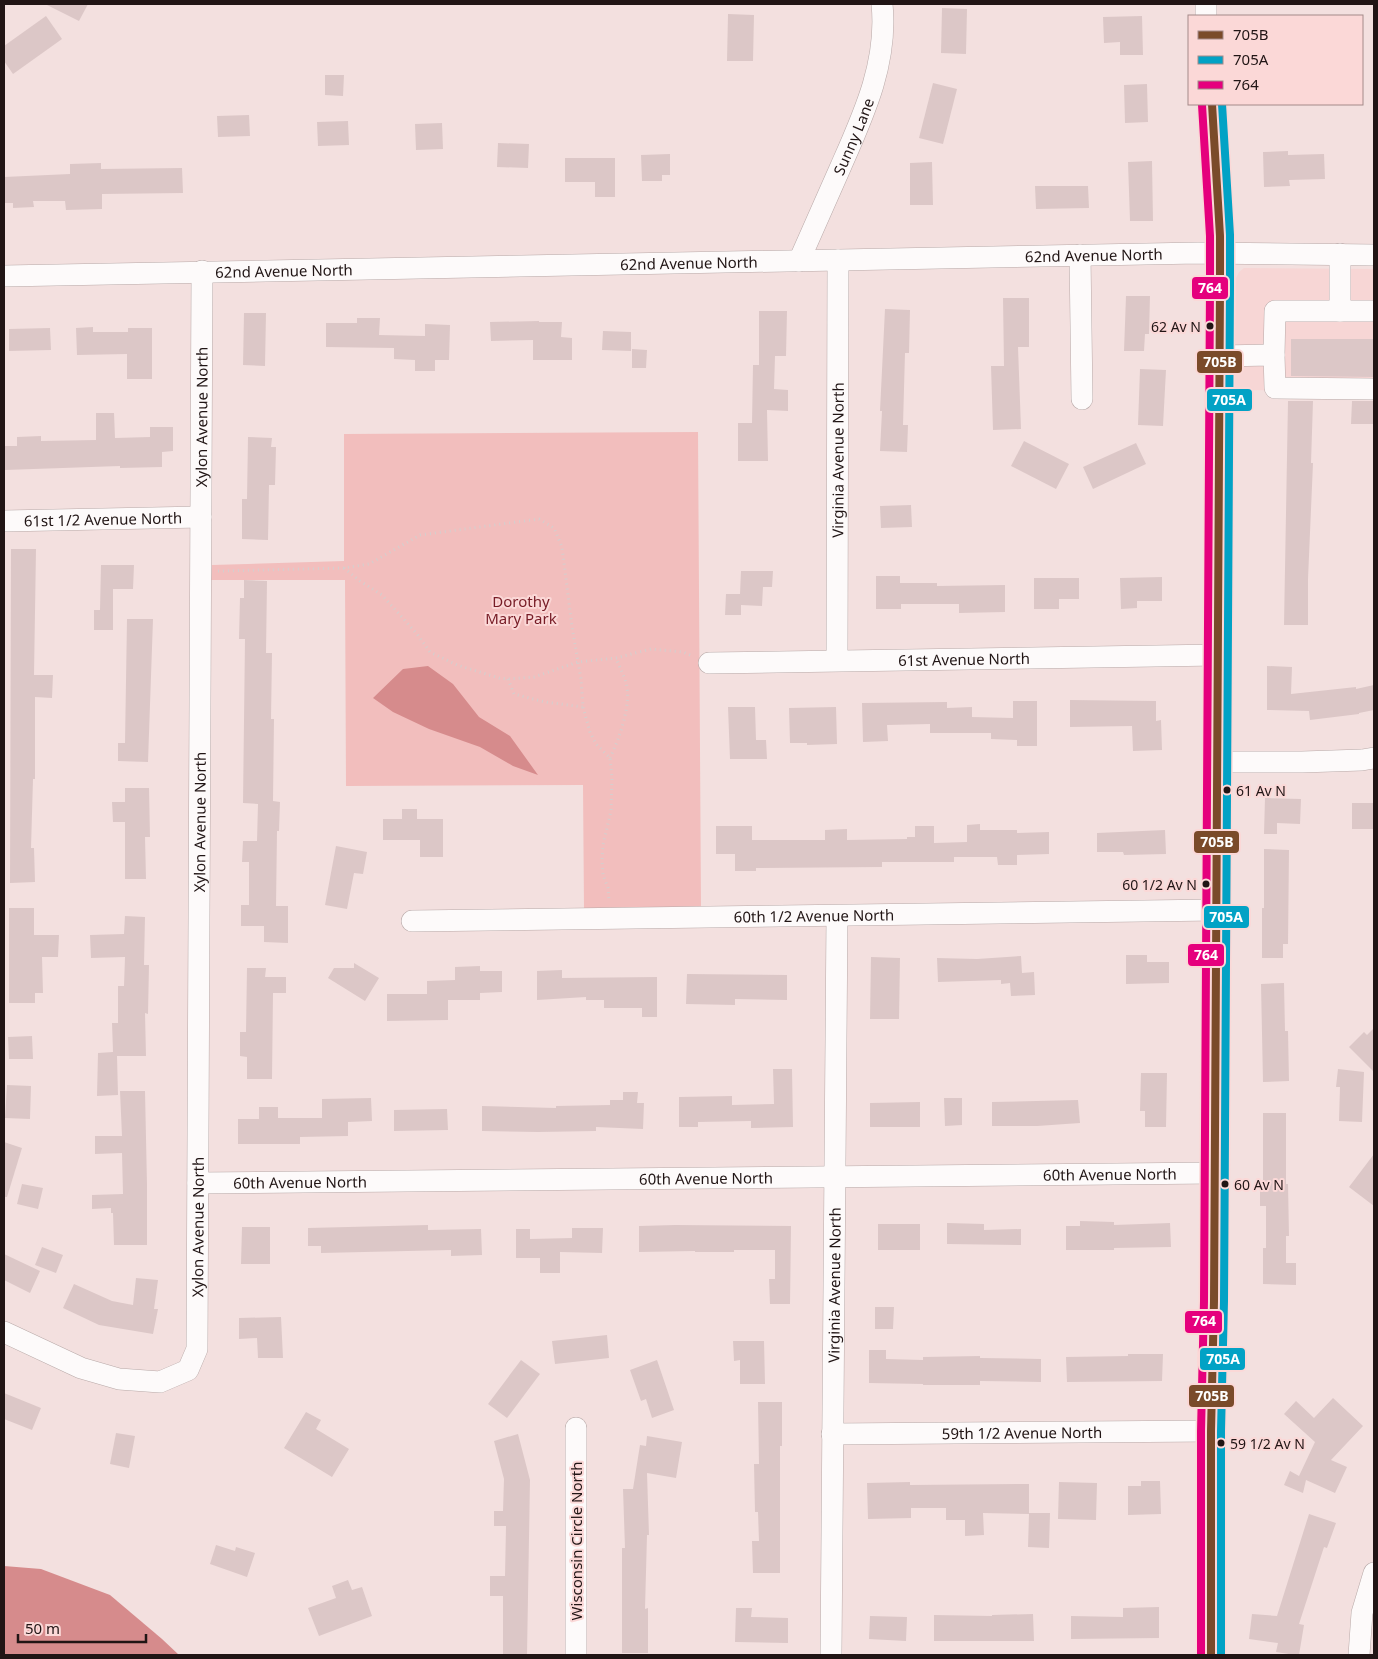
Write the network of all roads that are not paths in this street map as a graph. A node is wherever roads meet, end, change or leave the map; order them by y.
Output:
1 (882, 4) edge
2 (1212, 105) edge
3 (1220, 253) junction
4 (1340, 254) junction
5 (1080, 255) junction
6 (1374, 255) edge
7 (838, 260) junction
8 (799, 261) junction
9 (202, 271) junction
10 (4, 276) edge
11 (1340, 311) junction
12 (1374, 311) edge
13 (1274, 355) junction
14 (1220, 356) junction
15 (1374, 389) edge
16 (1082, 400) dead end
17 (201, 517) junction
18 (4, 521) edge
19 (1218, 655) junction
20 (837, 660) junction
21 (709, 664) road end
22 (1374, 758) edge
23 (1217, 762) junction
24 (1216, 910) junction
25 (837, 916) junction
26 (412, 922) dead end
27 (1214, 1173) junction
28 (834, 1177) junction
29 (198, 1183) junction
30 (4, 1332) edge
31 (576, 1428) dead end
32 (1211, 1432) junction
33 (832, 1434) junction
34 (1374, 1573) edge
35 (576, 1655) edge
36 (831, 1655) edge
37 (1211, 1655) edge
38 (1359, 1655) edge

1 - 8 street, Sunny Lane
2 - 3 street
3 - 4 street, 62nd Avenue North
3 - 5 street, 62nd Avenue North
3 - 14 street
4 - 6 street, 62nd Avenue North
4 - 11 street
5 - 7 street, 62nd Avenue North
5 - 16 street
7 - 8 street, 62nd Avenue North
7 - 20 street, Virginia Avenue North
8 - 9 street, 62nd Avenue North
9 - 10 street, 62nd Avenue North
9 - 17 street, Xylon Avenue North
11 - 12 street
11 - 13 street
13 - 14 street
13 - 15 street
14 - 19 street
17 - 18 street, 61st 1/2 Avenue North
17 - 29 street, Xylon Avenue North
19 - 20 street, 61st Avenue North
19 - 23 street
20 - 21 street, 61st Avenue North
22 - 23 street
23 - 24 street
24 - 25 street, 60th 1/2 Avenue North
24 - 27 street
25 - 26 street, 60th 1/2 Avenue North
25 - 28 street, Virginia Avenue North
27 - 28 street, 60th Avenue North
27 - 32 street
28 - 29 street, 60th Avenue North
28 - 33 street, Virginia Avenue North
29 - 30 street, Xylon Avenue North
31 - 35 street, Wisconsin Circle North
32 - 33 street, 59th 1/2 Avenue North
32 - 37 street
33 - 36 street, Virginia Avenue North
34 - 38 street

